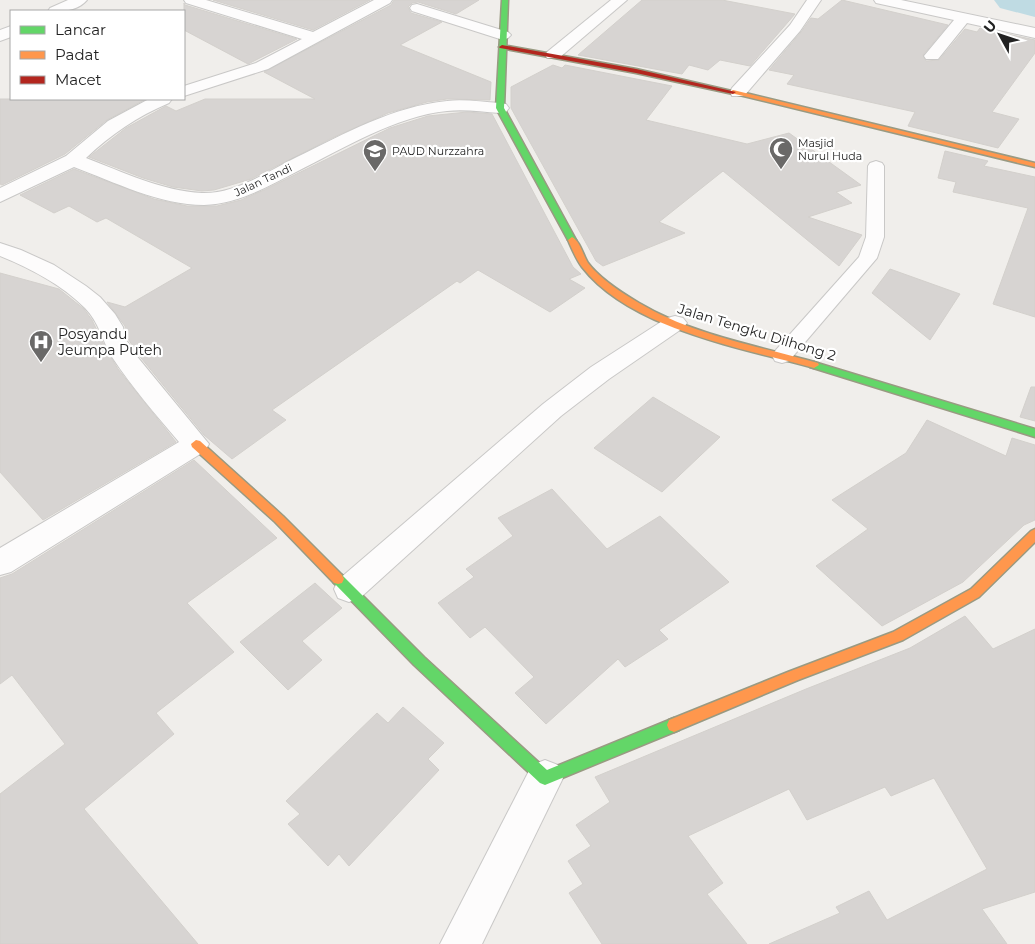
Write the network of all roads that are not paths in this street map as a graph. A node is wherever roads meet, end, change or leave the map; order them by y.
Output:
1 (80, 0) edge
2 (191, 0) edge
3 (385, 0) edge
4 (505, 0) edge
5 (620, 0) edge
6 (814, 0) edge
7 (881, 0) edge
8 (417, 8) dead end
9 (57, 10) edge
10 (963, 18) junction
11 (1035, 33) edge
12 (316, 38) junction
13 (503, 41) junction
14 (553, 55) junction
15 (932, 56) dead end
16 (185, 91) edge
17 (738, 92) junction
18 (160, 100) edge
19 (500, 108) junction
20 (73, 160) junction
21 (1035, 165) edge
22 (876, 166) dead end
23 (0, 196) edge
24 (0, 249) edge
25 (675, 323) junction
26 (782, 356) junction
27 (1035, 433) edge
28 (196, 444) junction
29 (1035, 534) edge
30 (0, 564) edge
31 (350, 589) junction
32 (545, 778) junction
33 (460, 944) edge

1 - 9 street
2 - 12 street
3 - 12 street
4 - 13 street
5 - 14 street
6 - 17 street
7 - 10 street
8 - 13 street
10 - 11 street
10 - 15 street
12 - 16 street
13 - 14 street
13 - 19 street
14 - 17 street
17 - 21 street
18 - 20 street
19 - 20 street, Jalan Tandi
19 - 25 street, Jalan Tengku Dilhong 2
20 - 23 street
22 - 26 lane
24 - 28 street
25 - 26 street, Jalan Tengku Dilhong 2
25 - 31 street
26 - 27 street, Jalan Tengku Dilhong 2
28 - 30 street
28 - 31 street
29 - 32 street
31 - 32 street
32 - 33 street

